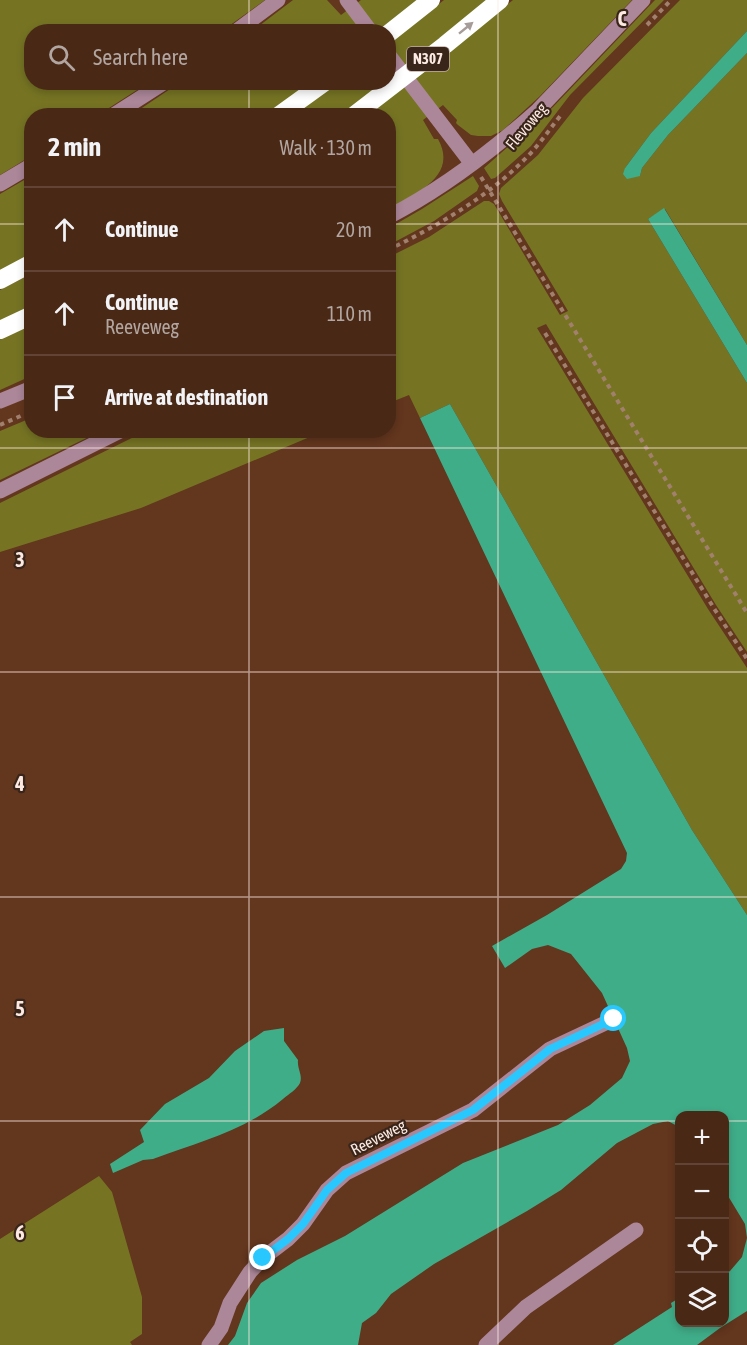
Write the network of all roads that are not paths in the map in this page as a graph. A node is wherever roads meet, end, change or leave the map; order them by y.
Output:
1 (278, 0) edge
2 (431, 0) edge
3 (500, 0) edge
4 (642, 0) edge
5 (348, 1) edge
6 (246, 24) edge
7 (365, 24) edge
8 (396, 28) edge
9 (396, 64) edge
10 (396, 83) edge
11 (153, 90) edge
12 (314, 90) edge
13 (387, 90) edge
14 (124, 108) edge
15 (289, 108) edge
16 (363, 108) edge
17 (472, 164) junction
18 (24, 170) edge
19 (0, 184) edge
20 (396, 213) edge
21 (24, 267) edge
22 (0, 280) edge
23 (24, 319) edge
24 (0, 330) edge
25 (24, 391) edge
26 (0, 401) edge
27 (106, 438) edge
28 (0, 491) edge
29 (614, 1019) dead end
30 (636, 1230) dead end
31 (209, 1345) edge
32 (486, 1345) edge

1 - 6 street
2 - 8 highway, N307
10 -> 3 highway, N307
4 - 17 street, Flevoweg
5 - 7 street
9 - 17 street
11 - 14 street
12 - 15 highway
16 -> 13 highway, N307
17 - 20 street, Flevoweg
18 - 19 street
21 - 22 highway
23 - 24 highway
25 - 26 street
27 - 28 street
29 - 31 street, Reeveweg
30 - 32 street

